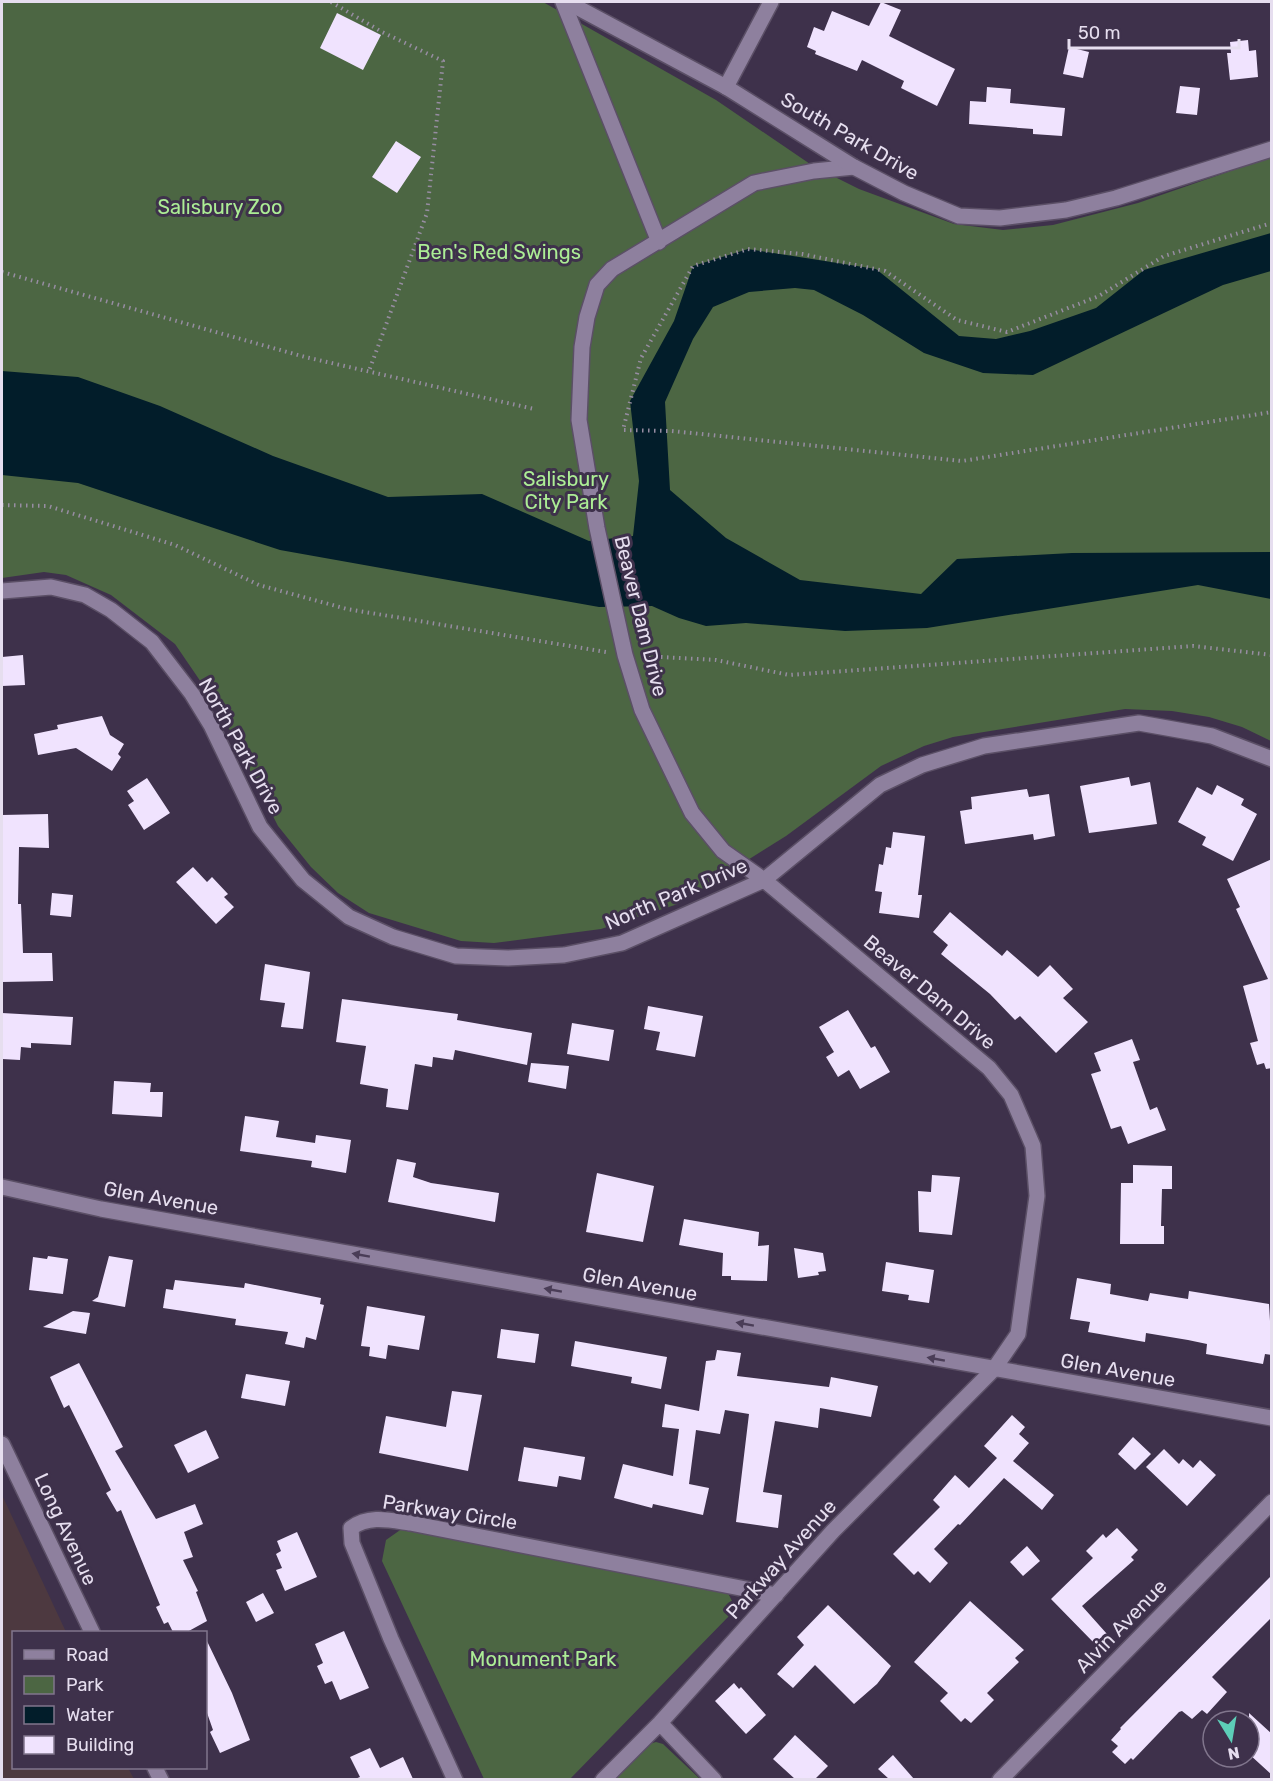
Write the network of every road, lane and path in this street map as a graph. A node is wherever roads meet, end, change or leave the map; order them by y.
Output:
1 (331, 2) edge
2 (565, 2) edge
3 (771, 2) edge
4 (726, 87) junction
5 (1272, 148) edge
6 (854, 167) junction
7 (1272, 223) edge
8 (660, 242) junction
9 (2, 272) edge
10 (369, 371) junction
11 (534, 409) dead end
12 (1272, 412) edge
13 (2, 591) edge
14 (1272, 759) edge
15 (764, 880) junction
16 (2, 1187) edge
17 (994, 1369) junction
18 (1272, 1418) edge
19 (2, 1444) edge
20 (1272, 1502) edge
21 (776, 1595) junction
22 (92, 1631) edge
23 (660, 1723) junction
24 (455, 1779) edge
25 (603, 1779) edge
26 (714, 1779) edge
27 (1000, 1779) edge

1 - 10 path
2 - 4 street, South Park Drive
2 - 8 street, South Park Drive
3 - 4 street
4 - 6 street, South Park Drive
5 - 6 street, South Park Drive
6 - 8 street, Beaver Dam Drive
7 - 12 path
8 - 15 street, Beaver Dam Drive
9 - 10 path
10 - 11 path
13 - 15 street, North Park Drive
14 - 15 street, North Park Drive
15 - 17 street, Beaver Dam Drive
17 -> 16 street, Glen Avenue
17 - 18 street, Glen Avenue
17 - 21 street, Parkway Avenue
19 - 22 street, Long Avenue
20 - 27 street, Alvin Avenue
21 - 23 street, Parkway Avenue
21 - 24 street, Parkway Circle
23 - 25 street, Parkway Avenue
23 - 26 street

